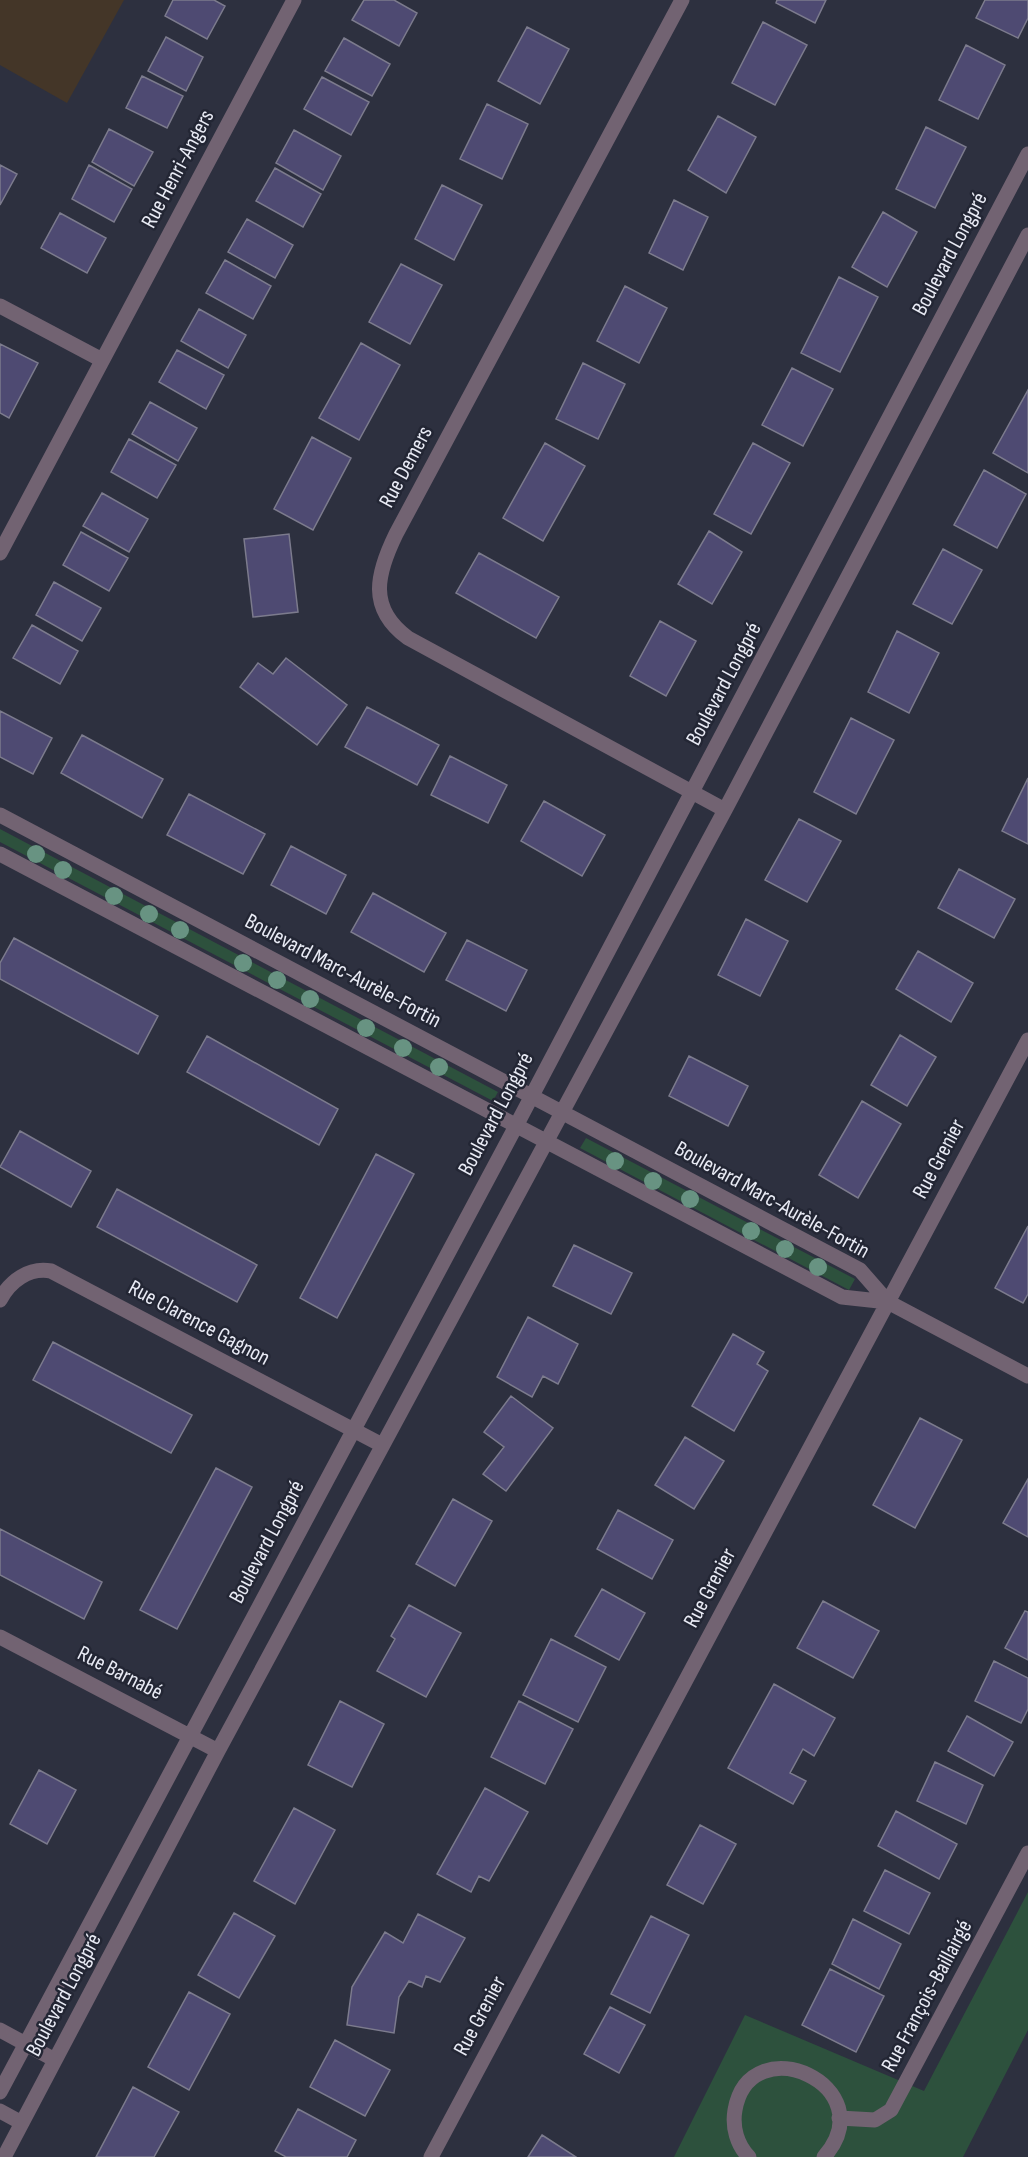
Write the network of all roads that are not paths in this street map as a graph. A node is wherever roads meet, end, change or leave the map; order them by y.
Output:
1 (294, 0) edge
2 (682, 0) edge
3 (1028, 154) edge
4 (1028, 235) edge
5 (0, 306) edge
6 (102, 360) junction
7 (0, 553) edge
8 (693, 792) junction
9 (725, 810) junction
10 (0, 815) edge
11 (0, 854) edge
12 (1028, 1040) edge
13 (531, 1096) junction
14 (561, 1113) junction
15 (516, 1126) junction
16 (546, 1142) junction
17 (0, 1300) edge
18 (888, 1302) junction
19 (1028, 1376) edge
20 (353, 1430) junction
21 (382, 1445) junction
22 (0, 1637) edge
23 (189, 1736) junction
24 (218, 1751) junction
25 (1028, 1853) edge
26 (0, 2030) edge
27 (26, 2044) junction
28 (55, 2060) junction
29 (0, 2092) edge
30 (0, 2111) edge
31 (839, 2118) junction
32 (22, 2123) junction
33 (4, 2157) edge
34 (431, 2157) edge
35 (749, 2157) edge
36 (824, 2157) edge

1 - 6 street, Rue Henri-Angers
2 - 8 street, Rue Demers
3 - 8 street, Boulevard Longpré
4 - 9 street, Boulevard Longpré
5 - 6 street
6 - 7 street, Rue Henri-Angers
8 - 9 street, Rue Demers
8 - 13 street, Boulevard Longpré
9 - 14 street, Boulevard Longpré
10 - 13 street, Boulevard Marc-Aurèle-Fortin
11 - 15 street
12 - 18 street, Rue Grenier
13 - 14 street, Boulevard Marc-Aurèle-Fortin
13 - 15 street, Boulevard Longpré
14 - 16 street, Boulevard Longpré
14 - 18 street, Boulevard Marc-Aurèle-Fortin
15 - 16 street
15 - 20 street, Boulevard Longpré
16 - 18 street
16 - 21 street, Boulevard Longpré
17 - 20 street, Rue Clarence Gagnon
18 - 19 street
18 - 34 street, Rue Grenier
20 - 21 street, Rue Clarence Gagnon
20 - 23 street, Boulevard Longpré
21 - 24 street, Boulevard Longpré
22 - 23 street, Rue Barnabé
23 - 24 street, Rue Barnabé
23 - 27 street, Boulevard Longpré
24 - 28 street, Boulevard Longpré
25 - 31 street, Rue François-Baillairgé
26 - 27 street
27 - 28 street
27 - 29 street, Boulevard Longpré
28 - 32 street, Boulevard Longpré
30 - 32 street
31 - 35 street
31 - 36 street
32 - 33 street, Boulevard Longpré

